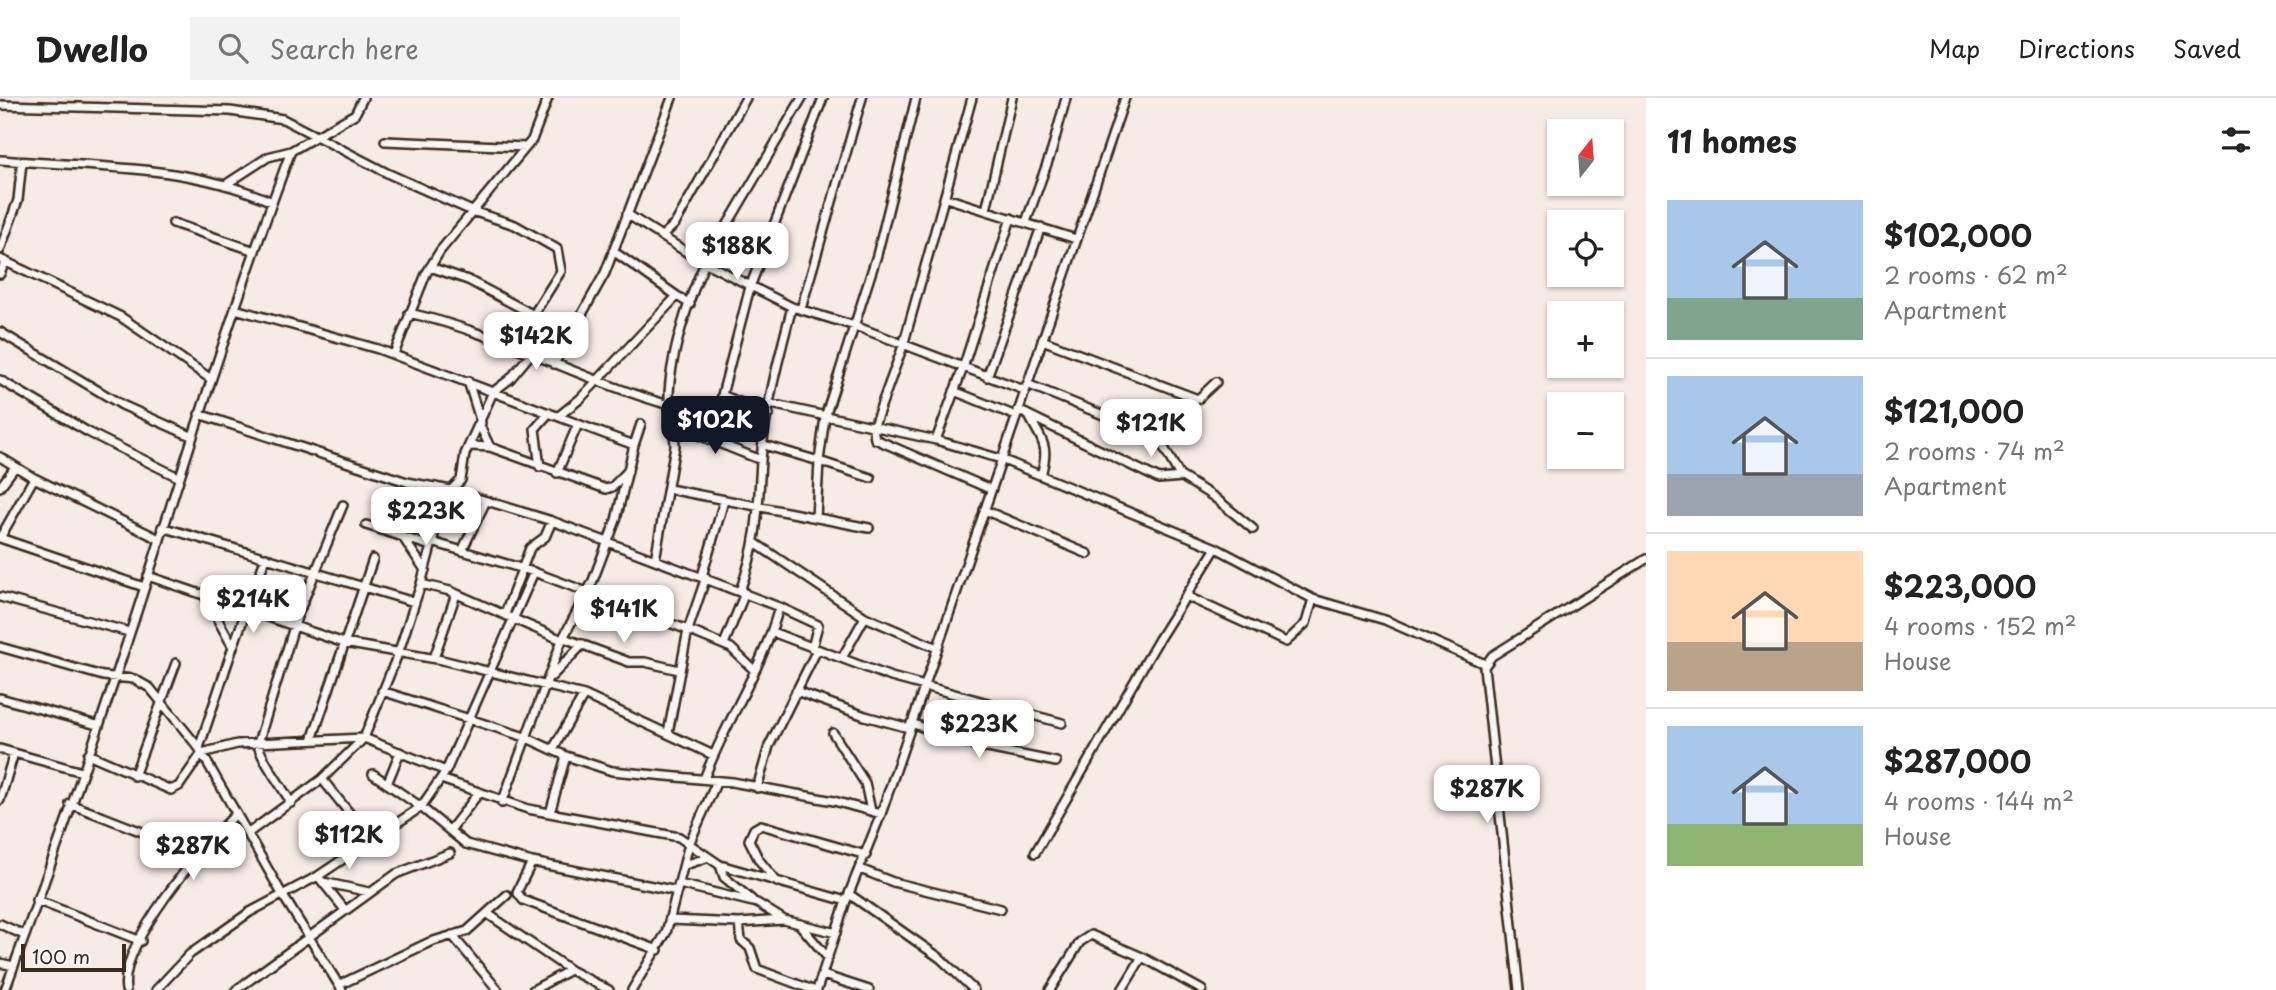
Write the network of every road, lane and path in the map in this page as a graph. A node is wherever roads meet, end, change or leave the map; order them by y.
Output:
1 (363, 98) edge
2 (548, 98) edge
3 (671, 98) edge
4 (746, 98) edge
5 (802, 98) edge
6 (823, 98) edge
7 (862, 98) edge
8 (916, 98) edge
9 (972, 98) edge
10 (1012, 98) edge
11 (1066, 98) edge
12 (1125, 98) edge
13 (0, 105) edge
14 (316, 137) junction
15 (385, 141) dead end
16 (526, 147) junction
17 (291, 151) junction
18 (0, 160) edge
19 (22, 162) junction
20 (225, 185) junction
21 (946, 198) junction
22 (272, 202) junction
23 (986, 210) junction
24 (472, 211) junction
25 (627, 214) junction
26 (1011, 218) junction
27 (1026, 222) junction
28 (173, 223) dead end
29 (1041, 227) junction
30 (662, 236) junction
31 (1076, 239) junction
32 (0, 250) edge
33 (255, 251) junction
34 (613, 251) junction
35 (3, 261) edge
36 (705, 263) junction
37 (430, 267) junction
38 (0, 274) edge
39 (750, 287) junction
40 (677, 296) junction
41 (690, 304) junction
42 (792, 307) junction
43 (235, 309) junction
44 (801, 309) junction
45 (409, 313) junction
46 (532, 314) junction
47 (855, 326) junction
48 (0, 332) edge
49 (1042, 340) junction
50 (567, 342) junction
51 (903, 346) junction
52 (394, 354) junction
53 (530, 355) junction
54 (554, 364) junction
55 (963, 369) junction
56 (987, 377) junction
57 (211, 379) junction
58 (0, 380) edge
59 (595, 380) junction
60 (468, 381) junction
61 (1216, 382) dead end
62 (1025, 387) junction
63 (954, 391) junction
64 (493, 392) junction
65 (771, 404) junction
66 (669, 405) junction
67 (549, 413) junction
68 (1017, 413) junction
69 (199, 414) junction
70 (769, 414) junction
71 (560, 415) junction
72 (1028, 415) junction
73 (825, 417) junction
74 (481, 424) junction
75 (578, 424) junction
76 (640, 424) dead end
77 (873, 428) junction
78 (675, 430) junction
79 (191, 436) junction
80 (936, 440) junction
81 (634, 445) junction
82 (764, 445) junction
83 (471, 446) junction
84 (490, 447) junction
85 (0, 457) edge
86 (1001, 459) junction
87 (761, 460) junction
88 (819, 461) junction
89 (15, 467) junction
90 (540, 467) junction
91 (628, 471) junction
92 (557, 473) junction
93 (1041, 475) junction
94 (1180, 476) junction
95 (178, 477) junction
96 (34, 478) junction
97 (871, 478) dead end
98 (0, 487) edge
99 (436, 487) junction
100 (669, 489) junction
101 (990, 489) junction
102 (451, 490) junction
103 (486, 501) junction
104 (724, 501) junction
105 (343, 505) dead end
106 (760, 508) junction
107 (984, 510) junction
108 (816, 518) junction
109 (552, 522) junction
110 (366, 525) dead end
111 (162, 527) junction
112 (869, 528) dead end
113 (1253, 529) dead end
114 (0, 538) edge
115 (159, 539) junction
116 (404, 539) junction
117 (608, 543) junction
118 (755, 543) junction
119 (431, 544) junction
120 (1216, 548) junction
121 (462, 551) junction
122 (1088, 554) dead end
123 (266, 557) junction
124 (373, 559) dead end
125 (1646, 559) edge
126 (655, 560) junction
127 (520, 568) junction
128 (425, 570) junction
129 (315, 571) junction
130 (534, 572) junction
131 (148, 576) junction
132 (704, 577) junction
133 (421, 584) junction
134 (144, 587) junction
135 (366, 588) junction
136 (742, 592) junction
137 (202, 593) junction
138 (586, 593) junction
139 (456, 594) junction
140 (1185, 596) junction
141 (0, 597) edge
142 (1313, 599) junction
143 (414, 602) junction
144 (779, 607) junction
145 (247, 612) junction
146 (505, 614) junction
147 (864, 617) junction
148 (515, 620) junction
149 (294, 627) junction
150 (688, 630) junction
151 (130, 632) junction
152 (772, 632) junction
153 (563, 639) junction
154 (344, 643) junction
155 (583, 644) junction
156 (724, 644) junction
157 (0, 647) edge
158 (233, 647) junction
159 (937, 648) junction
160 (814, 649) junction
161 (398, 654) junction
162 (434, 658) junction
163 (842, 658) junction
164 (176, 663) dead end
165 (1485, 664) junction
166 (679, 670) junction
167 (754, 670) junction
168 (491, 671) junction
169 (114, 676) junction
170 (549, 681) junction
171 (923, 687) junction
172 (382, 691) junction
173 (796, 691) junction
174 (584, 695) junction
175 (0, 698) edge
176 (160, 700) junction
177 (469, 720) junction
178 (1062, 723) dead end
179 (97, 725) junction
180 (910, 725) junction
181 (668, 733) junction
182 (833, 733) dead end
183 (365, 737) junction
184 (525, 737) junction
185 (312, 740) junction
186 (258, 743) junction
187 (0, 749) edge
188 (553, 749) junction
189 (200, 751) junction
190 (400, 752) junction
191 (14, 753) junction
192 (88, 754) junction
193 (713, 755) junction
194 (566, 756) junction
195 (1056, 762) dead end
196 (446, 771) junction
197 (82, 772) junction
198 (373, 774) dead end
199 (134, 776) junction
200 (322, 779) junction
201 (441, 779) junction
202 (704, 779) junction
203 (717, 781) junction
204 (387, 784) junction
205 (757, 788) junction
206 (478, 794) junction
207 (0, 800) edge
208 (291, 803) junction
209 (502, 803) junction
210 (71, 804) junction
211 (421, 807) junction
212 (871, 811) junction
213 (550, 813) junction
214 (881, 814) junction
215 (235, 815) junction
216 (451, 829) junction
217 (247, 834) junction
218 (149, 835) dead end
219 (371, 840) junction
220 (689, 844) junction
221 (450, 853) dead end
222 (1035, 853) dead end
223 (866, 856) junction
224 (706, 858) junction
225 (532, 862) junction
226 (685, 865) junction
227 (720, 865) junction
228 (860, 869) junction
229 (320, 879) junction
230 (778, 883) junction
231 (678, 887) junction
232 (369, 892) junction
233 (282, 894) junction
234 (507, 895) dead end
235 (848, 897) junction
236 (36, 900) junction
237 (757, 903) junction
238 (1001, 909) dead end
239 (345, 910) junction
240 (488, 914) junction
241 (671, 920) junction
242 (784, 920) junction
243 (739, 923) junction
244 (0, 924) edge
245 (800, 924) junction
246 (836, 933) junction
247 (24, 935) junction
248 (452, 935) junction
249 (308, 937) junction
250 (141, 941) junction
251 (658, 950) junction
252 (1142, 957) junction
253 (828, 958) junction
254 (0, 962) edge
255 (14, 966) junction
256 (570, 970) junction
257 (822, 975) junction
258 (1184, 980) junction
259 (340, 987) edge
260 (636, 988) edge
261 (5, 990) edge
262 (126, 990) edge
263 (156, 990) edge
264 (236, 990) edge
265 (498, 990) edge
266 (533, 990) edge
267 (609, 990) edge
268 (815, 990) edge
269 (869, 990) edge
270 (974, 990) edge
271 (1050, 990) edge
272 (1122, 990) edge
273 (1178, 990) edge
274 (1202, 990) edge
275 (1519, 990) edge

1 - 14 street
2 - 16 street
3 - 25 street
4 - 30 street
5 - 36 street
6 - 39 street
7 - 44 street
8 - 47 street
9 - 21 street
10 - 23 street
11 - 27 street
12 - 31 street
13 - 14 street
14 - 17 street
14 - 24 street
15 - 16 street
16 - 24 street
17 - 20 street
17 - 22 street
18 - 19 street
19 - 20 street
19 - 32 street
20 - 22 street
21 - 23 street
21 - 51 street
22 - 33 street
23 - 26 street
24 - 37 street
24 - 46 street
25 - 30 street
25 - 34 street
26 - 27 street
26 - 55 street
27 - 29 street
28 - 33 street
29 - 31 street
29 - 56 street
30 - 36 street
31 - 49 street
33 - 43 street
34 - 40 street
34 - 50 street
35 - 38 street
35 - 57 street
36 - 39 street
36 - 41 street
37 - 45 street
37 - 46 street
39 - 42 street
39 - 70 street
40 - 41 street
40 - 59 street
41 - 66 street
42 - 44 street
42 - 65 street
43 - 52 street
43 - 57 street
44 - 47 street
45 - 52 street
45 - 53 street
46 - 50 street
47 - 51 street
47 - 73 street
48 - 79 street
49 - 61 street
49 - 62 street
50 - 54 street
51 - 55 street
51 - 77 street
52 - 60 street
53 - 54 street
53 - 64 street
54 - 59 street
55 - 56 street
55 - 63 street
56 - 62 street
57 - 69 street
58 - 95 street
59 - 66 street
59 - 71 street
60 - 64 street
60 - 74 street
62 - 68 street
62 - 94 street
63 - 68 street
63 - 80 street
64 - 67 street
64 - 74 street
65 - 70 street
65 - 73 street
66 - 78 street
67 - 71 street
67 - 90 street
68 - 72 street
68 - 86 street
69 - 79 street
69 - 99 street
70 - 82 street
71 - 75 street
72 - 93 street
72 - 94 street
73 - 77 street
73 - 88 street
74 - 83 street
74 - 84 street
75 - 81 street
75 - 92 street
76 - 81 street
77 - 80 street
77 - 101 street
78 - 87 street
78 - 100 street
79 - 95 street
80 - 86 street
81 - 91 street
82 - 87 street
82 - 88 street
83 - 84 street
83 - 102 street
84 - 90 street
85 - 89 street
86 - 93 street
86 - 101 street
87 - 106 street
88 - 97 street
88 - 108 street
89 - 96 street
89 - 98 street
90 - 92 street
91 - 92 street
91 - 117 street
93 - 120 street
94 - 113 street
95 - 111 street
96 - 114 street
96 - 115 street
99 - 102 street
99 - 119 street
100 - 104 street
100 - 126 street
101 - 107 street
102 - 103 street
103 - 109 street
103 - 121 street
104 - 106 street
104 - 132 street
105 - 129 street
106 - 108 street
106 - 118 street
107 - 122 street
107 - 159 street
108 - 112 street
109 - 117 street
109 - 127 street
110 - 116 street
111 - 115 street
111 - 123 street
114 - 134 street
115 - 131 street
116 - 119 street
116 - 128 street
117 - 126 street
117 - 138 street
118 - 136 street
118 - 147 street
119 - 121 street
119 - 128 street
120 - 140 street
120 - 142 street
121 - 127 street
123 - 129 street
123 - 145 street
124 - 135 street
125 - 165 street
126 - 132 street
127 - 130 street
127 - 146 street
128 - 133 street
129 - 135 street
129 - 149 street
130 - 138 street
130 - 148 street
131 - 134 street
131 - 137 street
132 - 136 street
132 - 150 street
133 - 139 street
133 - 143 street
134 - 151 street
135 - 143 street
135 - 154 street
136 - 144 street
136 - 156 street
137 - 145 street
137 - 158 street
138 - 150 street
138 - 153 street
139 - 146 street
139 - 162 street
140 - 142 street
140 - 222 street
141 - 151 street
142 - 165 street
143 - 161 street
144 - 152 street
144 - 160 street
145 - 149 street
145 - 158 street
146 - 148 street
147 - 159 street
147 - 163 street
148 - 153 street
148 - 168 street
149 - 154 street
149 - 186 street
150 - 156 street
150 - 166 street
151 - 169 street
152 - 160 street
152 - 167 street
153 - 155 street
153 - 170 street
154 - 161 street
154 - 185 street
155 - 166 street
155 - 170 street
156 - 167 street
157 - 169 street
158 - 189 street
159 - 171 street
160 - 163 street
160 - 173 street
161 - 162 street
161 - 172 street
162 - 168 street
163 - 171 street
164 - 176 street
165 - 275 street
166 - 181 street
167 - 193 street
168 - 170 street
168 - 177 street
169 - 176 street
169 - 179 street
170 - 174 street
170 - 184 street
171 - 178 street
171 - 180 street
172 - 177 street
172 - 183 street
173 - 180 street
173 - 205 street
174 - 181 street
174 - 188 street
175 - 179 street
176 - 189 street
176 - 199 street
177 - 184 street
177 - 196 street
179 - 192 street
180 - 195 street
180 - 214 street
181 - 193 street
182 - 212 street
183 - 185 street
183 - 190 street
183 - 200 street
184 - 188 street
184 - 209 street
185 - 186 street
186 - 189 street
186 - 208 street
187 - 191 street
188 - 194 street
189 - 199 street
189 - 215 street
190 - 196 street
190 - 204 street
191 - 197 street
191 - 207 street
192 - 197 street
192 - 199 street
193 - 202 street
194 - 202 street
194 - 213 street
196 - 201 street
197 - 210 street
198 - 204 street
200 - 208 street
200 - 219 street
201 - 206 street
201 - 211 street
202 - 203 street
203 - 205 street
203 - 220 street
204 - 211 street
205 - 212 street
206 - 209 street
206 - 216 street
208 - 217 street
209 - 213 street
210 - 218 street
210 - 236 street
211 - 216 street
211 - 219 street
212 - 214 street
213 - 220 street
214 - 223 street
215 - 217 street
215 - 250 street
216 - 225 street
217 - 233 street
219 - 229 street
220 - 224 street
220 - 226 street
221 - 232 street
223 - 228 street
223 - 230 street
224 - 226 street
224 - 227 street
225 - 231 street
225 - 251 street
226 - 231 street
227 - 230 street
227 - 237 street
228 - 235 street
228 - 238 street
229 - 232 street
229 - 233 street
229 - 239 street
230 - 235 street
231 - 237 street
231 - 241 street
232 - 239 street
233 - 249 street
233 - 263 street
234 - 240 street
235 - 246 street
235 - 270 street
236 - 247 street
236 - 250 street
237 - 242 street
239 - 249 street
240 - 248 street
240 - 256 street
241 - 243 street
241 - 251 street
242 - 243 street
242 - 245 street
243 - 268 street
244 - 247 street
245 - 246 street
245 - 253 street
246 - 253 street
247 - 255 street
248 - 259 street
248 - 265 street
249 - 259 street
249 - 264 street
250 - 262 street
251 - 260 street
252 - 258 street
252 - 271 street
252 - 272 street
253 - 257 street
254 - 255 street
255 - 261 street
256 - 266 street
256 - 267 street
257 - 268 street
257 - 269 street
258 - 273 street
258 - 274 street

